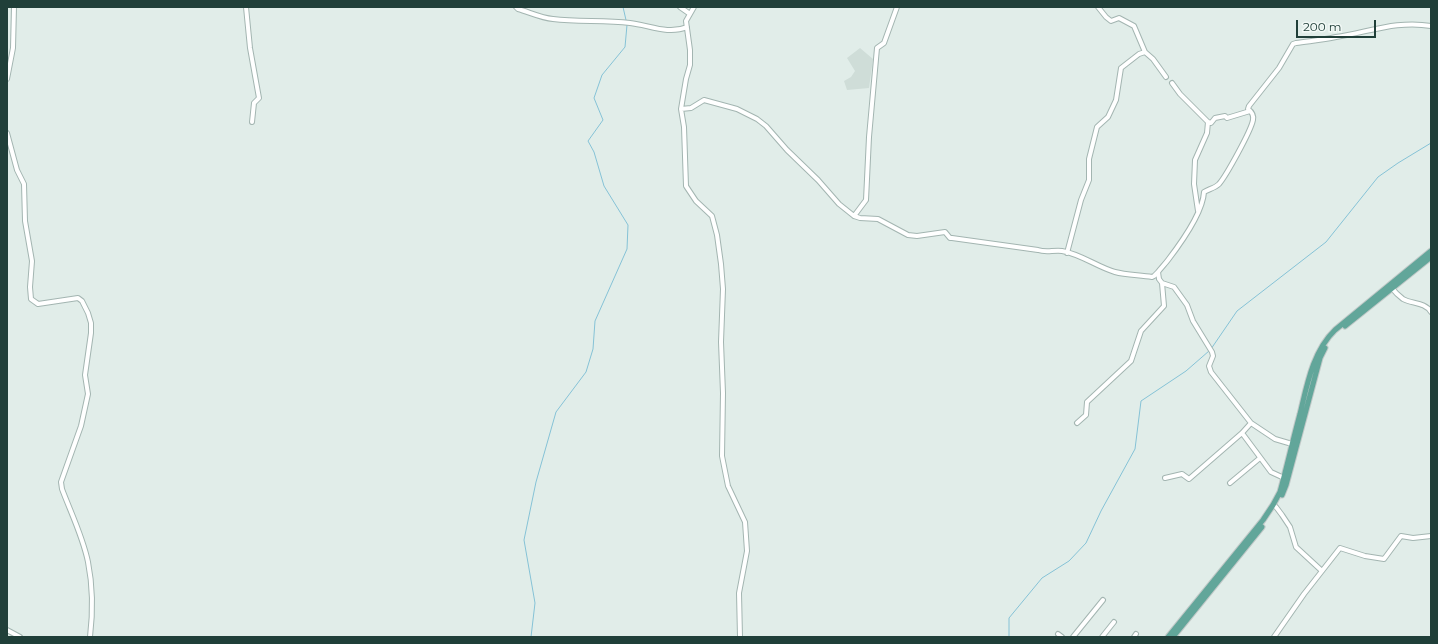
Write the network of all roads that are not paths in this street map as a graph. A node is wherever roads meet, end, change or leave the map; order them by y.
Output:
1 (14, 7) edge
2 (246, 7) edge
3 (516, 7) edge
4 (680, 7) edge
5 (694, 7) edge
6 (897, 7) edge
7 (1098, 7) edge
8 (690, 14) junction
9 (1431, 26) edge
10 (687, 27) junction
11 (1145, 52) junction
12 (1166, 76) dead end
13 (7, 79) edge
14 (1172, 83) dead end
15 (681, 109) junction
16 (1250, 110) junction
17 (252, 122) dead end
18 (1208, 122) junction
19 (7, 133) edge
20 (1198, 211) junction
21 (854, 216) junction
22 (1067, 252) junction
23 (1431, 252) edge
24 (1431, 257) edge
25 (1158, 272) junction
26 (1162, 283) junction
27 (1391, 287) junction
28 (1431, 312) edge
29 (1077, 423) dead end
30 (1251, 423) junction
31 (1242, 433) junction
32 (1292, 444) junction
33 (1260, 458) junction
34 (1165, 478) dead end
35 (1284, 478) junction
36 (1230, 483) dead end
37 (1276, 507) junction
38 (1431, 536) edge
39 (1322, 571) junction
40 (1103, 600) dead end
41 (1114, 622) dead end
42 (7, 630) edge
43 (1058, 634) dead end
44 (20, 637) edge
45 (90, 637) edge
46 (740, 637) edge
47 (1062, 637) edge
48 (1073, 637) edge
49 (1102, 637) edge
50 (1168, 637) edge
51 (1173, 637) edge
52 (1274, 637) edge

1 - 13 street
2 - 17 street
3 - 10 street
4 - 8 street
5 - 8 street
6 - 21 street
7 - 11 street
8 - 10 street
9 - 16 street
10 - 15 street
11 - 12 street
11 - 22 street
14 - 18 street
15 - 21 street
15 - 46 street
16 - 18 street
16 - 20 street
18 - 20 street
19 - 45 street
20 - 25 street
21 - 22 street
22 - 25 street
23 - 27 main road
24 - 27 main road
25 - 26 street
26 - 29 street
26 - 30 street
27 - 28 street
27 - 32 main road
27 - 37 main road
30 - 31 street
30 - 32 street
31 - 33 street
31 - 34 street
32 - 35 main road
33 - 35 street
33 - 36 street
35 - 50 main road
37 - 39 street
37 - 51 main road
38 - 39 street
39 - 52 street
40 - 48 street
41 - 49 street
42 - 44 street
43 - 47 street

